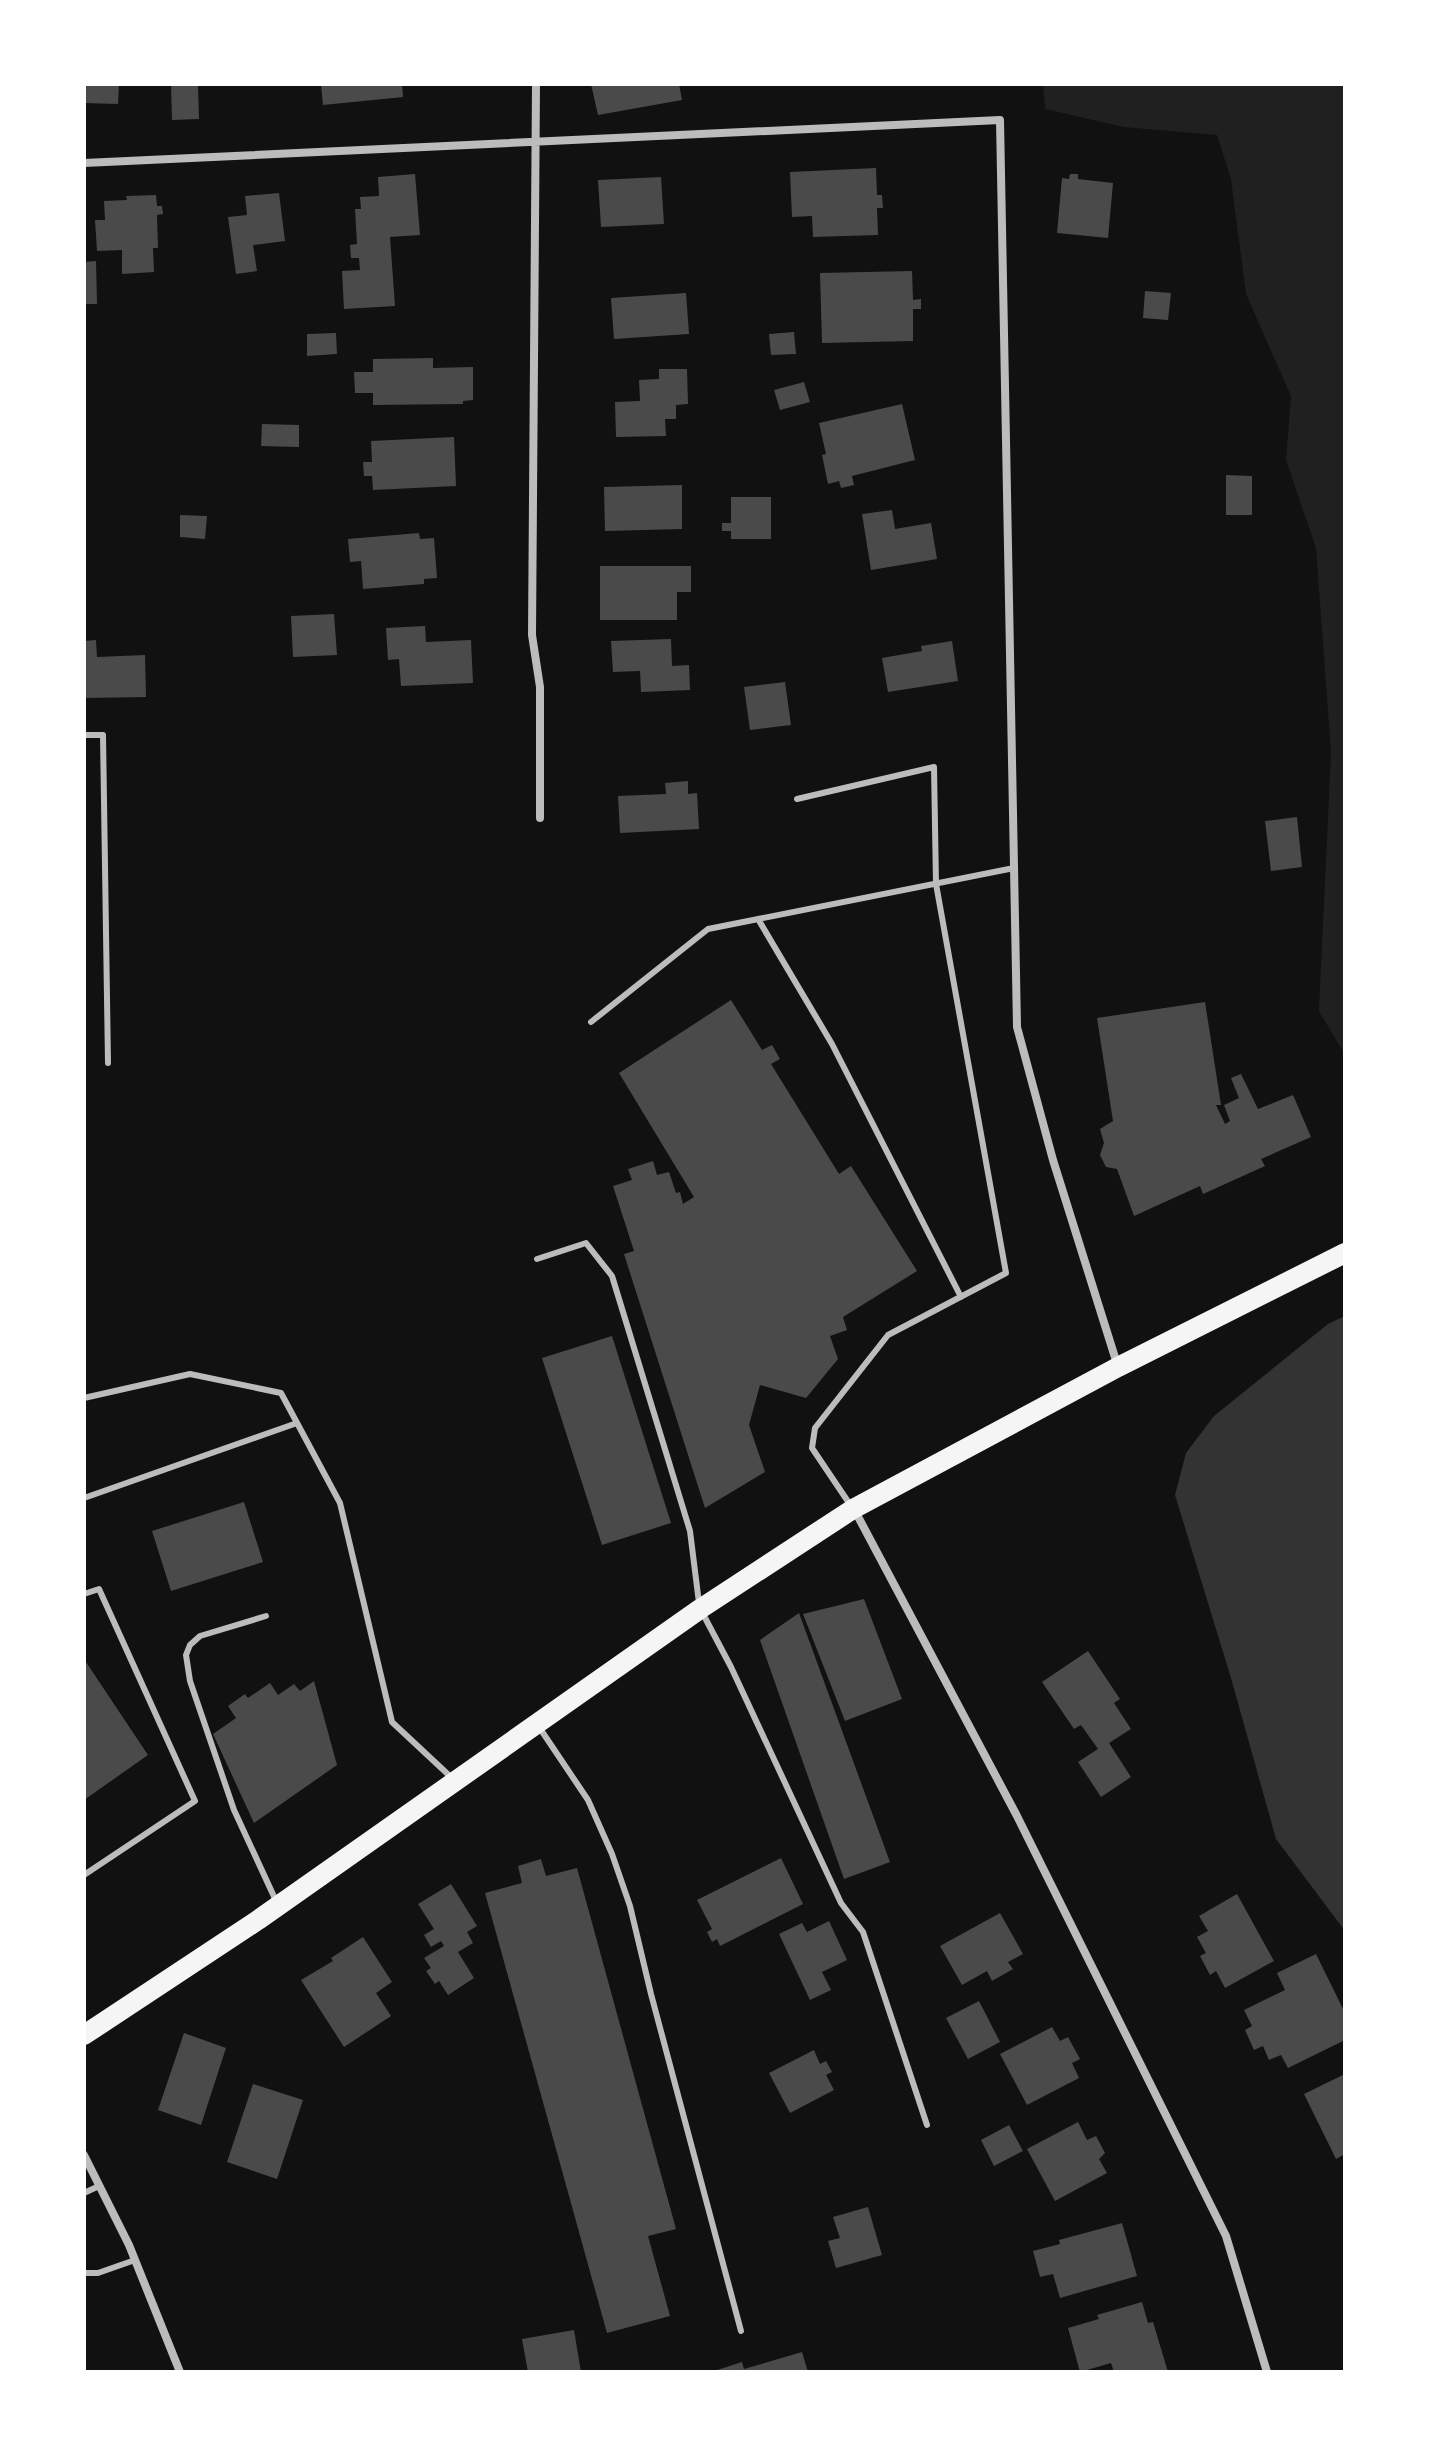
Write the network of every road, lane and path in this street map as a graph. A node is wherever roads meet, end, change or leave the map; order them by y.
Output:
1 (536, 84) edge
2 (537, 142) junction
3 (84, 163) edge
4 (84, 735) edge
5 (797, 799) dead end
6 (540, 818) dead end
7 (1014, 868) junction
8 (936, 884) junction
9 (758, 919) junction
10 (591, 1022) dead end
11 (108, 1063) dead end
12 (1345, 1253) edge
13 (537, 1259) dead end
14 (961, 1297) junction
15 (1118, 1367) junction
16 (84, 1398) edge
17 (297, 1423) junction
18 (84, 1498) edge
19 (853, 1509) junction
20 (84, 1594) edge
21 (700, 1609) junction
22 (266, 1616) dead end
23 (537, 1724) junction
24 (455, 1782) junction
25 (84, 1875) edge
26 (278, 1906) junction
27 (84, 2035) edge
28 (927, 2125) dead end
29 (84, 2155) edge
30 (99, 2186) junction
31 (84, 2193) edge
32 (135, 2260) junction
33 (84, 2273) edge
34 (741, 2331) dead end
35 (180, 2372) edge
36 (1267, 2372) edge

1 - 2 street
2 - 3 street
2 - 6 street
2 - 7 street
4 - 11 lane
5 - 8 lane
7 - 8 lane
7 - 15 street
8 - 9 lane
8 - 14 lane
9 - 10 lane
9 - 14 lane
12 - 15 main road
13 - 21 lane
14 - 19 lane
15 - 19 main road
16 - 17 lane
17 - 18 lane
17 - 24 lane
19 - 21 main road
19 - 36 street
20 - 25 lane
21 - 23 main road
21 - 28 lane
22 - 26 lane
23 - 24 main road
23 - 34 lane
24 - 26 main road
26 - 27 main road
29 - 30 street
30 - 31 lane
30 - 32 street
32 - 33 lane
32 - 35 street

